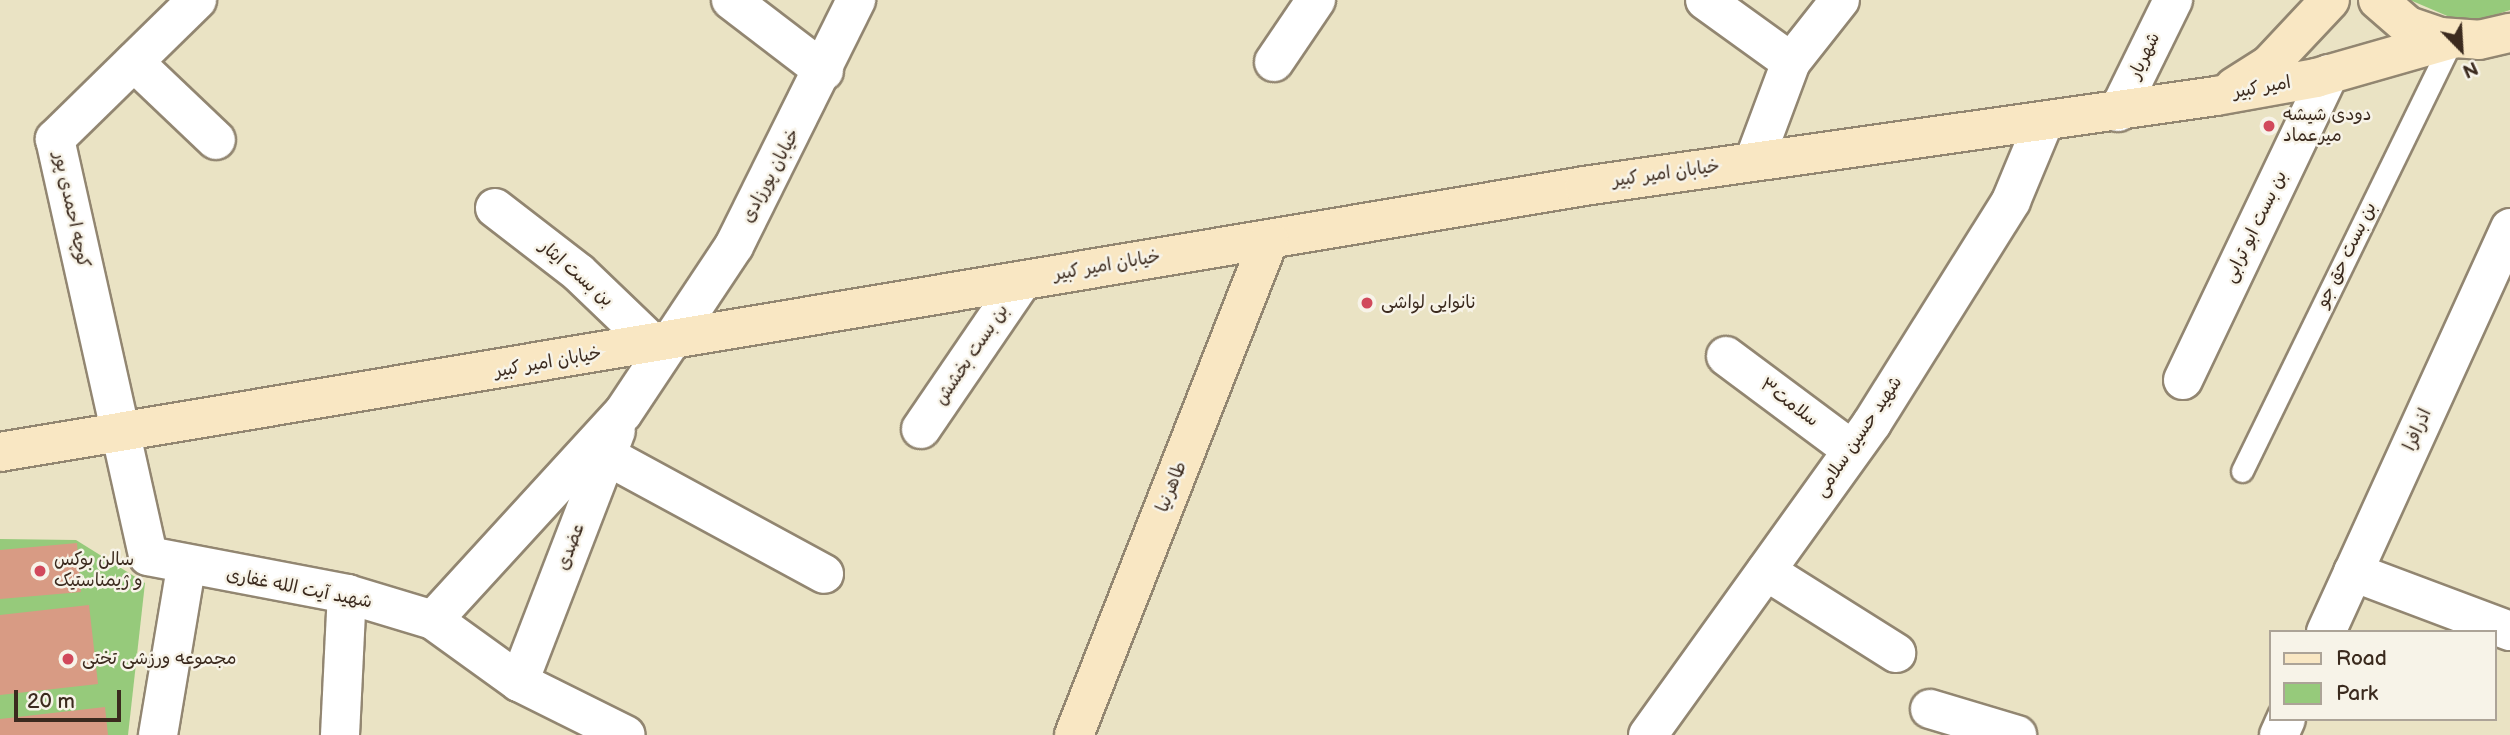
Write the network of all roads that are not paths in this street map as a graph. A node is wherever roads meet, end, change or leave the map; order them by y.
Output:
1 (197, 0) edge
2 (731, 0) edge
3 (856, 0) edge
4 (1316, 0) edge
5 (1705, 0) edge
6 (1840, 0) edge
7 (2173, 0) edge
8 (2330, 0) edge
9 (2378, 0) edge
10 (2510, 33) edge
11 (2453, 39) junction
12 (134, 62) junction
13 (1274, 62) dead end
14 (1791, 62) junction
15 (824, 71) junction
16 (2329, 74) junction
17 (2216, 96) junction
18 (2118, 112) junction
19 (2043, 124) junction
20 (216, 140) dead end
21 (1754, 161) junction
22 (495, 208) dead end
23 (2510, 228) edge
24 (1269, 240) junction
25 (1023, 281) junction
26 (661, 343) junction
27 (1726, 356) dead end
28 (2183, 380) dead end
29 (624, 413) junction
30 (921, 429) dead end
31 (120, 435) junction
32 (1853, 450) junction
33 (0, 452) edge
34 (607, 456) junction
35 (2242, 471) dead end
36 (186, 568) junction
37 (1766, 571) junction
38 (2353, 572) junction
39 (824, 575) dead end
40 (347, 594) junction
41 (433, 620) junction
42 (2327, 630) edge
43 (2510, 631) edge
44 (1896, 653) dead end
45 (519, 682) junction
46 (1930, 709) dead end
47 (158, 735) edge
48 (340, 735) edge
49 (626, 735) edge
50 (1074, 735) edge
51 (1648, 735) edge
52 (2017, 735) edge

1 - 12 street, کوچه احمدی پور
2 - 15 street
3 - 15 street, خیابان پورزادی
4 - 13 street
5 - 14 street
6 - 14 street
7 - 18 street, شهریار
8 - 17 main road, امیر کبیر
9 - 11 main road
10 - 11 main road
11 - 16 main road, امیر کبیر
11 - 35 lane, بن بست حق جو
12 - 20 street
12 - 31 street, کوچه احمدی پور
14 - 21 street
15 - 26 street, خیابان پورزادی
16 - 17 main road, امیر کبیر
16 - 28 street, بن بست ابو ترابی
17 - 18 main road, خیابان امیر کبیر
18 - 19 main road, خیابان امیر کبیر
19 - 21 main road, خیابان امیر کبیر
19 - 32 street, شهید حسین سلامی
21 - 24 main road, خیابان امیر کبیر
22 - 26 street, بن بست ایثار
23 - 38 street, اذرافرا
24 - 25 main road, خیابان امیر کبیر
24 - 50 main road, طاهرنیا
25 - 26 main road, خیابان امیر کبیر
25 - 30 street, بن بست بخشش
26 - 29 street, عضدی
26 - 31 main road, خیابان امیر کبیر
27 - 32 street, سلامت۳
29 - 34 street, عضدی
29 - 41 street, عضدی
31 - 33 main road, خیابان امیر کبیر
31 - 36 street, شهید آیت الله غفاری
32 - 37 street, شهید حسین سلامی
34 - 39 street
34 - 45 street, عضدی
36 - 40 street, شهید آیت الله غفاری
36 - 47 street
37 - 44 street
37 - 51 street, شهید حسین سلامی
38 - 42 street, اذرافرا
38 - 43 street
40 - 41 street, شهید آیت الله غفاری
40 - 48 street
41 - 45 street, شهید آیت الله غفاری
45 - 49 street, شهید آیت الله غفاری
46 - 52 street

